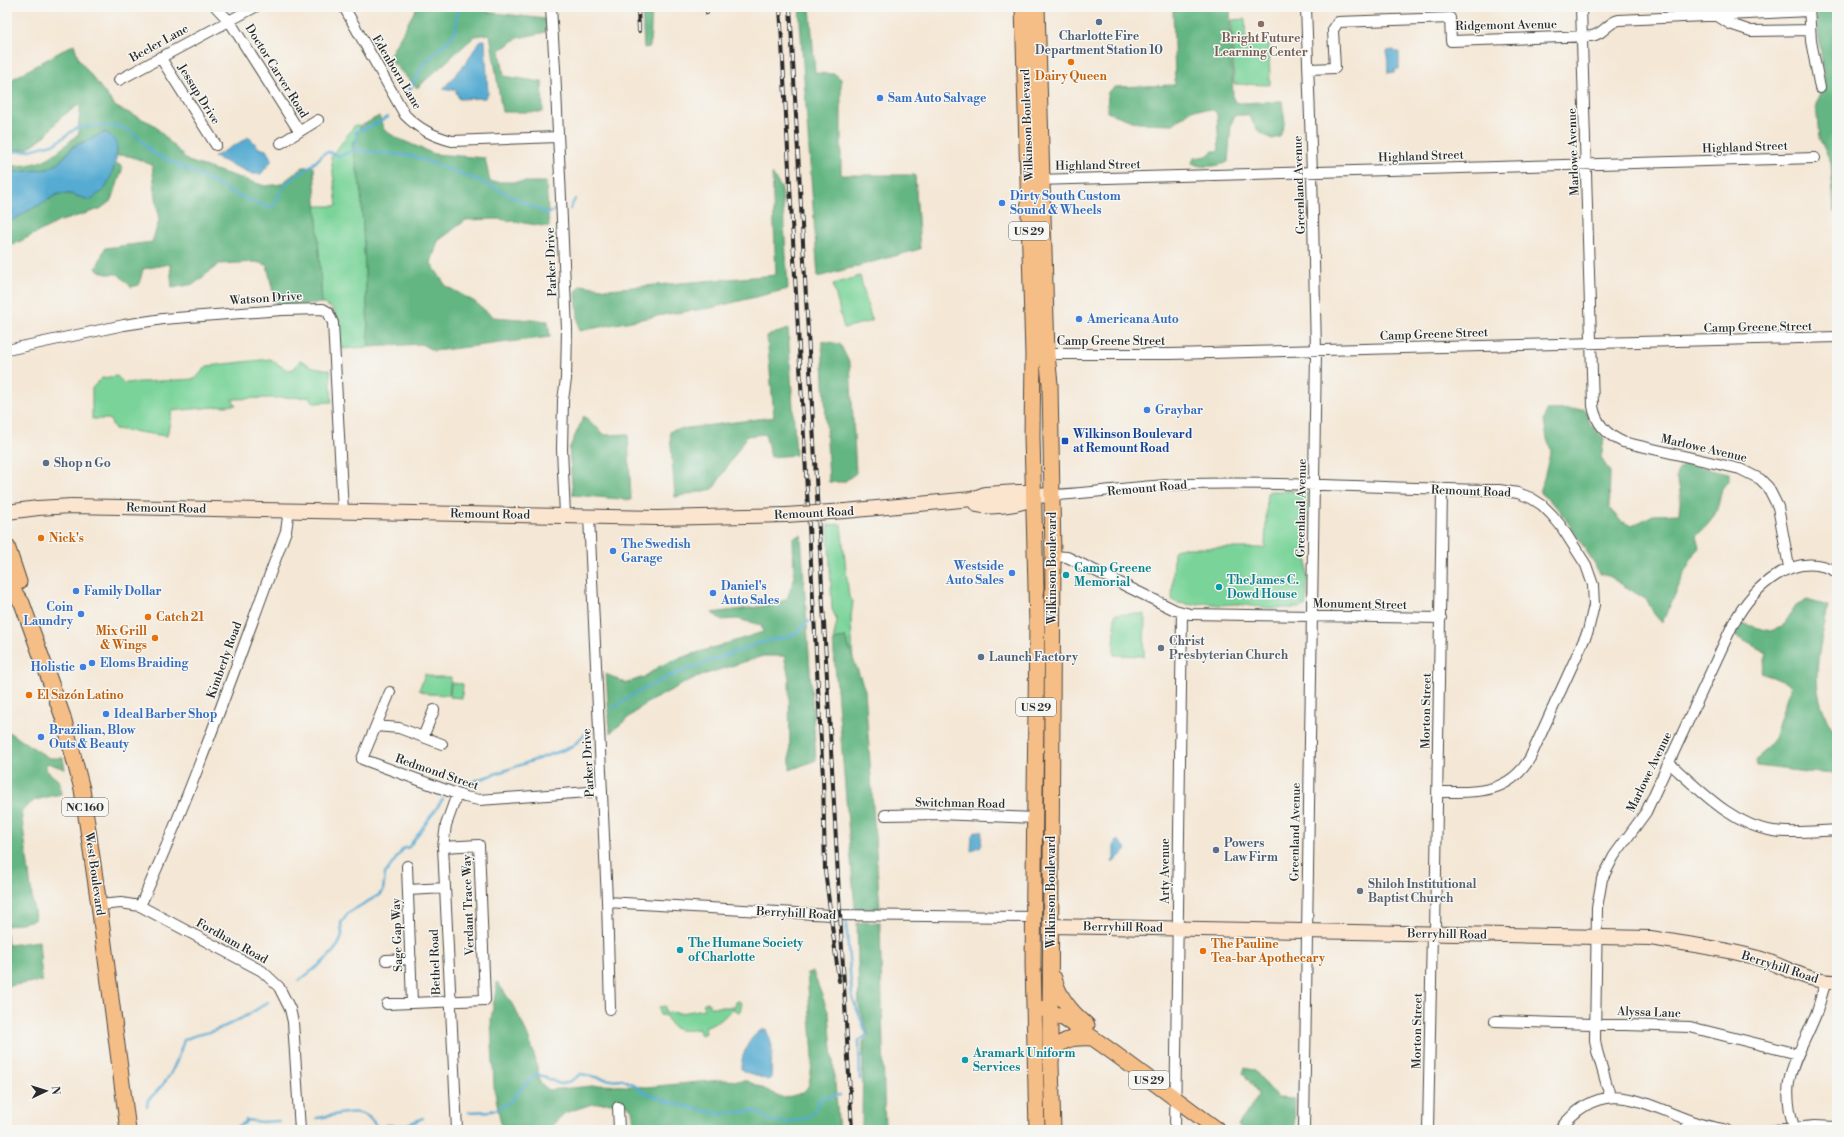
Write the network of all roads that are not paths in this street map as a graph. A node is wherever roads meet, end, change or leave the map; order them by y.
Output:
1 (216, 7) edge
2 (255, 7) edge
3 (344, 7) edge
4 (1023, 7) edge
5 (1037, 7) edge
6 (1306, 7) edge
7 (1581, 7) edge
8 (551, 8) edge
9 (1809, 9) edge
10 (1715, 15) junction
11 (230, 22) junction
12 (1810, 30) junction
13 (1582, 37) junction
14 (160, 57) junction
15 (1309, 69) junction
16 (119, 80) dead end
17 (1820, 88) dead end
18 (318, 120) dead end
19 (299, 131) junction
20 (558, 137) junction
21 (281, 143) dead end
22 (216, 145) dead end
23 (1815, 158) dead end
24 (1586, 165) junction
25 (1312, 173) junction
26 (1035, 180) junction
27 (1837, 337) edge
28 (1592, 343) junction
29 (7, 350) edge
30 (1316, 351) junction
31 (1040, 354) junction
32 (1315, 486) junction
33 (1442, 490) junction
34 (1052, 495) junction
35 (1034, 496) junction
36 (289, 510) junction
37 (342, 511) junction
38 (7, 512) edge
39 (565, 515) junction
40 (589, 516) junction
41 (7, 546) edge
42 (1053, 556) junction
43 (1788, 567) junction
44 (1837, 572) edge
45 (7, 573) edge
46 (22, 603) junction
47 (1182, 612) junction
48 (1312, 616) junction
49 (1441, 618) junction
50 (390, 692) dead end
51 (434, 710) dead end
52 (376, 726) junction
53 (423, 737) junction
54 (442, 744) dead end
55 (1669, 763) junction
56 (602, 791) junction
57 (1438, 792) junction
58 (457, 794) junction
59 (885, 815) dead end
60 (1035, 818) junction
61 (1837, 830) edge
62 (443, 847) junction
63 (407, 866) dead end
64 (445, 888) junction
65 (408, 890) junction
66 (608, 902) junction
67 (99, 905) junction
68 (140, 906) junction
69 (1034, 917) junction
70 (1052, 926) junction
71 (1178, 928) junction
72 (1307, 931) junction
73 (1434, 933) junction
74 (1598, 936) junction
75 (411, 958) junction
76 (386, 960) dead end
77 (1051, 960) junction
78 (1832, 982) edge
79 (449, 1001) junction
80 (412, 1003) junction
81 (387, 1004) dead end
82 (610, 1009) dead end
83 (1034, 1009) junction
84 (1050, 1011) junction
85 (1495, 1021) dead end
86 (1595, 1023) junction
87 (1096, 1040) junction
88 (1798, 1054) junction
89 (1050, 1070) junction
90 (1610, 1096) junction
91 (1175, 1099) junction
92 (618, 1107) dead end
93 (1689, 1120) junction
94 (1837, 1127) edge
95 (1794, 1129) edge
96 (128, 1130) edge
97 (300, 1130) edge
98 (457, 1130) edge
99 (619, 1130) edge
100 (1037, 1130) edge
101 (1053, 1130) edge
102 (1175, 1130) edge
103 (1218, 1130) edge
104 (1304, 1130) edge
105 (1428, 1130) edge
106 (1559, 1130) edge
107 (1686, 1130) edge
108 (1727, 1130) edge
109 (1774, 1130) edge

1 - 11 street, Doctor Carver Road
2 - 11 street, Beeler Lane
3 - 20 street, Edenborn Lane
4 - 26 main road, Wilkinson Boulevard / US 29
5 - 26 main road, Wilkinson Boulevard / US 29
6 - 15 street, Greenland Avenue
7 - 13 street, Marlowe Avenue
8 - 20 street, Parker Drive
9 - 10 street, Ridgemont Avenue
9 - 12 street
10 - 12 street
10 - 13 street, Ridgemont Avenue
11 - 14 street, Beeler Lane
11 - 19 street, Doctor Carver Road
12 - 17 street
13 - 15 street, Ridgemont Avenue
13 - 24 street, Marlowe Avenue
14 - 16 street, Beeler Lane
14 - 22 street, Jessup Drive
15 - 25 street, Greenland Avenue
18 - 19 street
19 - 21 street
20 - 39 street, Parker Drive
23 - 24 street, Highland Street
24 - 25 street, Highland Street
24 - 28 street, Marlowe Avenue
25 - 26 street, Highland Street
25 - 30 street, Greenland Avenue
26 - 31 main road, Wilkinson Boulevard / US 29
27 - 28 street, Camp Greene Street
28 - 30 street, Camp Greene Street
28 - 43 street, Marlowe Avenue
29 - 37 street, Watson Drive
30 - 31 street, Camp Greene Street
30 - 32 street, Greenland Avenue
31 - 34 main road, Wilkinson Boulevard / US 29
31 - 35 main road, Wilkinson Boulevard / US 29
32 - 33 street, Remount Road
32 - 34 street, Remount Road
32 - 48 street, Greenland Avenue
33 - 49 street, Morton Street
33 - 57 street, Remount Road
34 - 35 main road, Remount Road
34 - 42 main road, Wilkinson Boulevard / US 29
35 - 40 main road, Remount Road, bridge
35 - 60 main road, Wilkinson Boulevard / US 29
36 - 37 main road, Remount Road
36 - 38 main road, Remount Road
36 - 68 street, Kimberly Road
37 - 39 main road, Remount Road
39 - 40 main road, Remount Road
40 - 56 street, Parker Drive
41 - 46 main road, West Boulevard / NC 160
42 - 47 street, Monument Street
42 - 70 main road, Wilkinson Boulevard / US 29
43 - 44 street
43 - 55 street, Marlowe Avenue
45 - 46 main road, West Boulevard / NC 160
46 - 67 main road, West Boulevard / NC 160
47 - 48 street, Monument Street
47 - 71 street, Arty Avenue
48 - 49 street, Monument Street
48 - 72 street, Greenland Avenue
49 - 57 street, Morton Street
50 - 52 street
51 - 53 street
52 - 53 street
52 - 58 street, Redmond Street
53 - 54 street
55 - 61 street
55 - 74 street, Marlowe Avenue
56 - 58 street, Redmond Street
56 - 66 street, Parker Drive
57 - 73 street, Morton Street
58 - 62 street, Bethel Road
59 - 60 street, Switchman Road
60 - 69 main road, Wilkinson Boulevard / US 29
62 - 64 street, Bethel Road
62 - 79 street, Verdant Trace Way
63 - 65 street, Sage Gap Way
64 - 65 street
64 - 79 street, Bethel Road
65 - 75 street, Sage Gap Way
66 - 69 street, Berryhill Road
66 - 82 street, Parker Drive
67 - 68 street, Fordham Road
67 - 96 main road, West Boulevard / NC 160
68 - 97 street, Fordham Road
69 - 83 main road, Wilkinson Boulevard / US 29
70 - 71 main road, Berryhill Road
70 - 77 main road, Wilkinson Boulevard / US 29
71 - 72 main road, Berryhill Road
71 - 91 street, Arty Avenue
72 - 73 main road, Berryhill Road
72 - 104 street, Greenland Avenue
73 - 74 main road, Berryhill Road
73 - 105 street, Morton Street
74 - 78 main road, Berryhill Road
74 - 86 street, Marlowe Avenue
75 - 76 street
75 - 80 street, Sage Gap Way
77 - 84 main road, Wilkinson Boulevard / US 29
77 - 87 main road
78 - 88 street
79 - 80 street
79 - 98 street, Bethel Road
80 - 81 street
83 - 84 main road, US 29
83 - 100 main road, Wilkinson Boulevard
84 - 87 main road, US 29
84 - 89 main road, Wilkinson Boulevard
85 - 86 street, Alyssa Lane
86 - 88 street, Alyssa Lane
86 - 90 street, Marlowe Avenue
87 - 89 main road
87 - 91 main road, US 29
88 - 95 street
89 - 101 main road, Wilkinson Boulevard
90 - 93 street
90 - 106 street
91 - 102 street, Arty Avenue
91 - 103 main road, US 29
92 - 99 street
93 - 107 street
93 - 108 street
94 - 95 street
95 - 109 street

